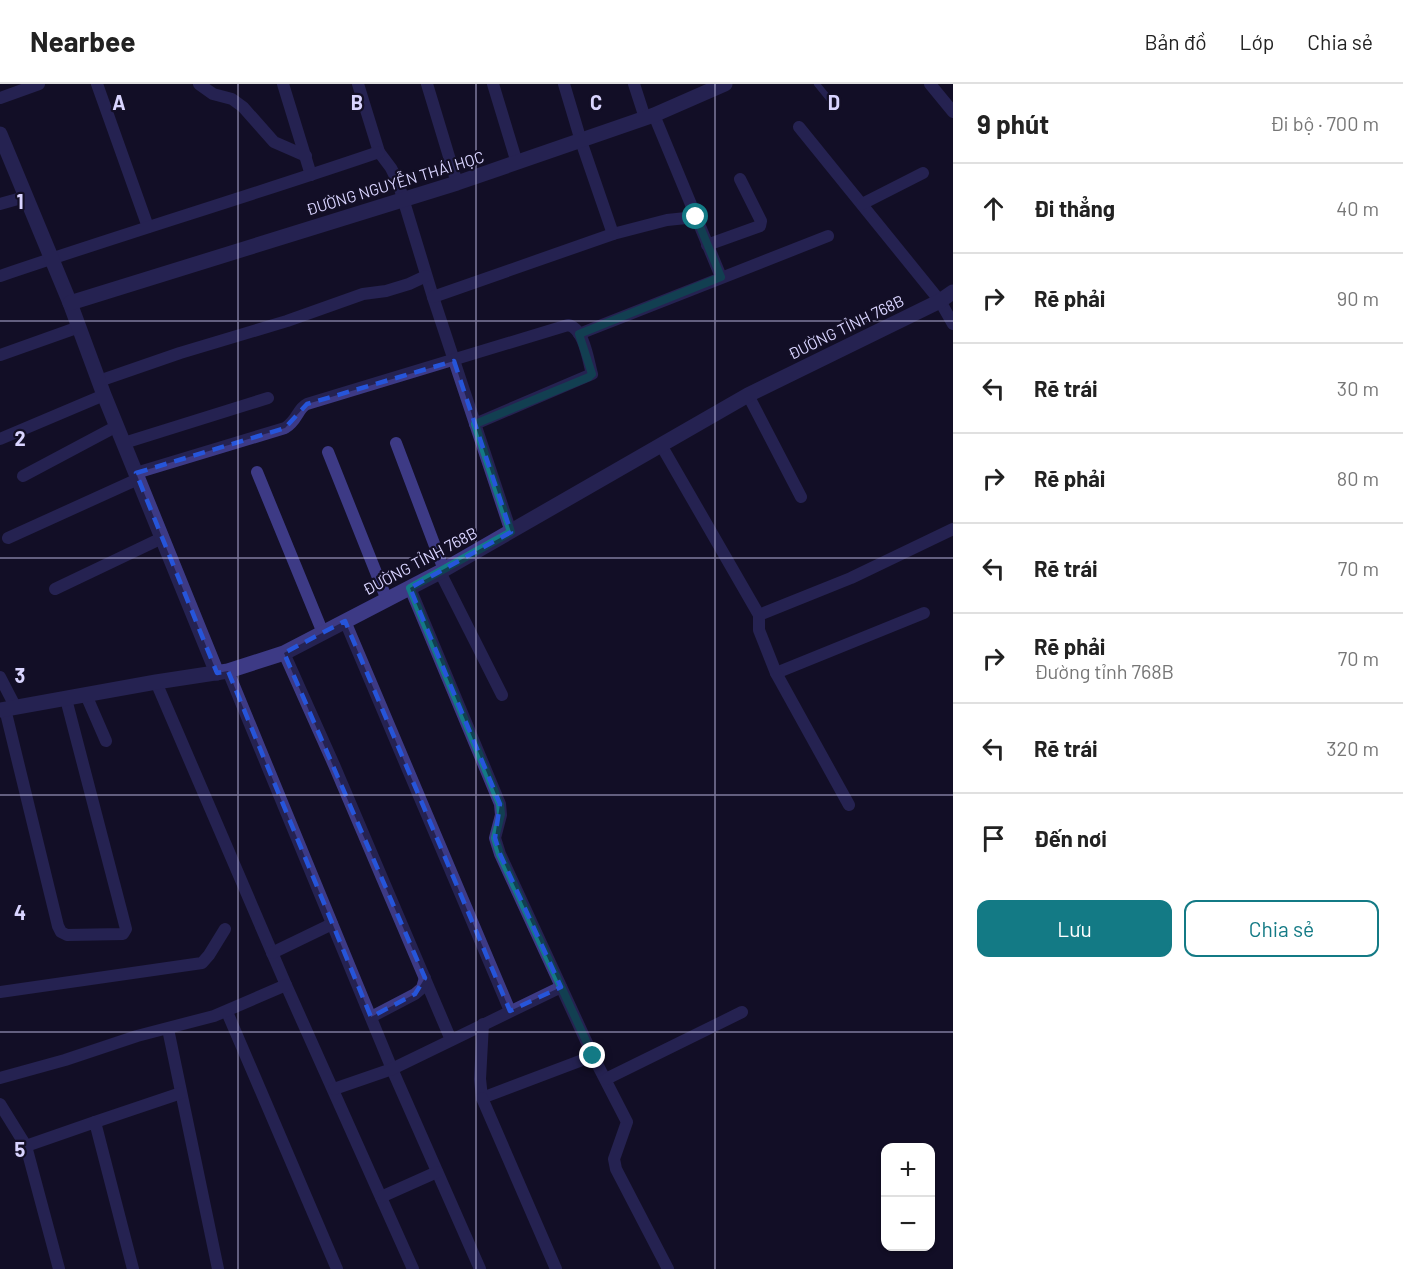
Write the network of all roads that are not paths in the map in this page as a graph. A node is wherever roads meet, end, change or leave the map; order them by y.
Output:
1 (39, 84) edge
2 (97, 84) edge
3 (199, 84) edge
4 (283, 84) edge
5 (358, 84) edge
6 (427, 84) edge
7 (493, 84) edge
8 (564, 84) edge
9 (634, 84) edge
10 (725, 84) edge
11 (817, 84) edge
12 (930, 84) edge
13 (0, 98) edge
14 (830, 100) dead end
15 (953, 112) edge
16 (649, 117) junction
17 (800, 127) dead end
18 (0, 134) edge
19 (581, 141) junction
20 (380, 152) junction
21 (306, 156) junction
22 (517, 163) junction
23 (923, 173) dead end
24 (311, 175) junction
25 (740, 179) dead end
26 (458, 183) junction
27 (25, 197) junction
28 (404, 200) junction
29 (0, 204) edge
30 (862, 204) junction
31 (696, 217) junction
32 (148, 227) junction
33 (613, 234) junction
34 (828, 236) dead end
35 (707, 245) junction
36 (52, 259) junction
37 (0, 276) edge
38 (426, 276) junction
39 (721, 277) junction
40 (947, 296) edge
41 (433, 297) junction
42 (70, 303) junction
43 (953, 324) edge
44 (79, 327) junction
45 (579, 334) junction
46 (0, 355) edge
47 (454, 361) junction
48 (102, 388) junction
49 (748, 396) junction
50 (268, 398) dead end
51 (475, 424) junction
52 (117, 426) junction
53 (0, 439) edge
54 (124, 443) junction
55 (396, 443) dead end
56 (661, 445) junction
57 (327, 452) dead end
58 (257, 472) dead end
59 (23, 476) dead end
60 (137, 476) junction
61 (801, 497) dead end
62 (953, 529) edge
63 (511, 532) junction
64 (8, 538) dead end
65 (162, 538) junction
66 (442, 571) junction
67 (410, 588) junction
68 (55, 589) dead end
69 (387, 600) junction
70 (924, 613) dead end
71 (759, 615) junction
72 (345, 621) junction
73 (323, 633) junction
74 (284, 653) junction
75 (222, 672) junction
76 (776, 673) junction
77 (0, 677) edge
78 (156, 682) junction
79 (86, 695) junction
80 (502, 695) dead end
81 (66, 699) junction
82 (7, 709) edge
83 (105, 741) dead end
84 (849, 805) dead end
85 (332, 924) junction
86 (225, 929) dead end
87 (272, 953) junction
88 (425, 978) junction
89 (286, 985) junction
90 (561, 987) junction
91 (0, 992) edge
92 (510, 1011) junction
93 (227, 1012) junction
94 (742, 1012) dead end
95 (371, 1017) junction
96 (483, 1024) junction
97 (168, 1029) junction
98 (451, 1040) junction
99 (593, 1056) junction
100 (392, 1069) junction
101 (0, 1078) edge
102 (606, 1079) junction
103 (334, 1089) junction
104 (181, 1093) junction
105 (482, 1098) junction
106 (0, 1104) edge
107 (95, 1122) junction
108 (26, 1146) junction
109 (437, 1172) junction
110 (381, 1197) junction
111 (59, 1269) edge
112 (133, 1269) edge
113 (218, 1269) edge
114 (337, 1269) edge
115 (413, 1269) edge
116 (480, 1269) edge
117 (556, 1269) edge
118 (668, 1269) edge

1 - 13 street
2 - 32 street
3 - 21 street
4 - 21 street
5 - 20 street
6 - 26 street
7 - 22 street
8 - 19 street
9 - 16 street
10 - 16 street, ĐƯỜNG NGUYỄN THÁI HỌC
11 - 14 lane
12 - 15 street
16 - 19 street, ĐƯỜNG NGUYỄN THÁI HỌC
16 - 31 street
17 - 30 street
18 - 27 street
19 - 22 street, ĐƯỜNG NGUYỄN THÁI HỌC
19 - 33 street
20 - 24 street
20 - 28 street
21 - 24 street
22 - 26 street, ĐƯỜNG NGUYỄN THÁI HỌC
23 - 30 street
24 - 32 street
25 - 35 street
26 - 28 street, ĐƯỜNG NGUYỄN THÁI HỌC
27 - 29 street
27 - 36 street
28 - 38 street
28 - 42 street, ĐƯỜNG NGUYỄN THÁI HỌC
30 - 40 street
31 - 33 street
31 - 35 street
32 - 36 street
33 - 41 street
34 - 39 street
35 - 39 street
36 - 37 street
36 - 42 street
38 - 41 street
38 - 48 street
39 - 45 street
40 - 43 street
40 - 49 street, ĐƯỜNG TỈNH 768B
41 - 47 street
42 - 44 street
44 - 46 street
44 - 48 street
45 - 47 street
45 - 51 street
47 - 51 street
47 - 60 street
48 - 52 street
48 - 53 street
49 - 56 street, ĐƯỜNG TỈNH 768B
49 - 61 street
50 - 54 street
51 - 63 street
52 - 54 street
52 - 59 street
54 - 60 street
55 - 66 street
56 - 63 street, ĐƯỜNG TỈNH 768B
56 - 71 street
57 - 69 street
58 - 73 street
60 - 64 street
60 - 65 street
62 - 71 street
63 - 66 street, ĐƯỜNG TỈNH 768B
65 - 68 street
65 - 75 street
66 - 67 street, ĐƯỜNG TỈNH 768B
66 - 80 street
67 - 69 street, ĐƯỜNG TỈNH 768B
67 - 90 street
69 - 72 street, ĐƯỜNG TỈNH 768B
70 - 76 street
71 - 76 street
72 - 73 street, ĐƯỜNG TỈNH 768B
72 - 92 street
73 - 74 street, ĐƯỜNG TỈNH 768B
74 - 75 street, ĐƯỜNG TỈNH 768B
74 - 88 street
75 - 78 street, ĐƯỜNG TỈNH 768B
75 - 85 street
76 - 84 street
77 - 82 street
78 - 79 street, ĐƯỜNG TỈNH 768B
78 - 87 street
79 - 81 street, ĐƯỜNG TỈNH 768B
79 - 83 street
81 - 82 street, ĐƯỜNG TỈNH 768B
81 - 82 street
85 - 87 street
85 - 95 street
86 - 91 street
87 - 89 street
88 - 95 street
88 - 98 street
89 - 93 street
89 - 103 street
90 - 92 street
90 - 99 street
92 - 96 street
93 - 97 street
93 - 114 street
94 - 102 street
95 - 100 street
96 - 98 street
96 - 105 street
97 - 101 street
97 - 104 street
98 - 100 street
99 - 102 street
99 - 105 street
100 - 103 street
100 - 109 street
102 - 118 street
103 - 110 street
104 - 107 street
104 - 113 street
105 - 117 street
106 - 108 street
107 - 108 street
107 - 112 street
108 - 111 street
109 - 110 street
109 - 116 street
110 - 115 street

